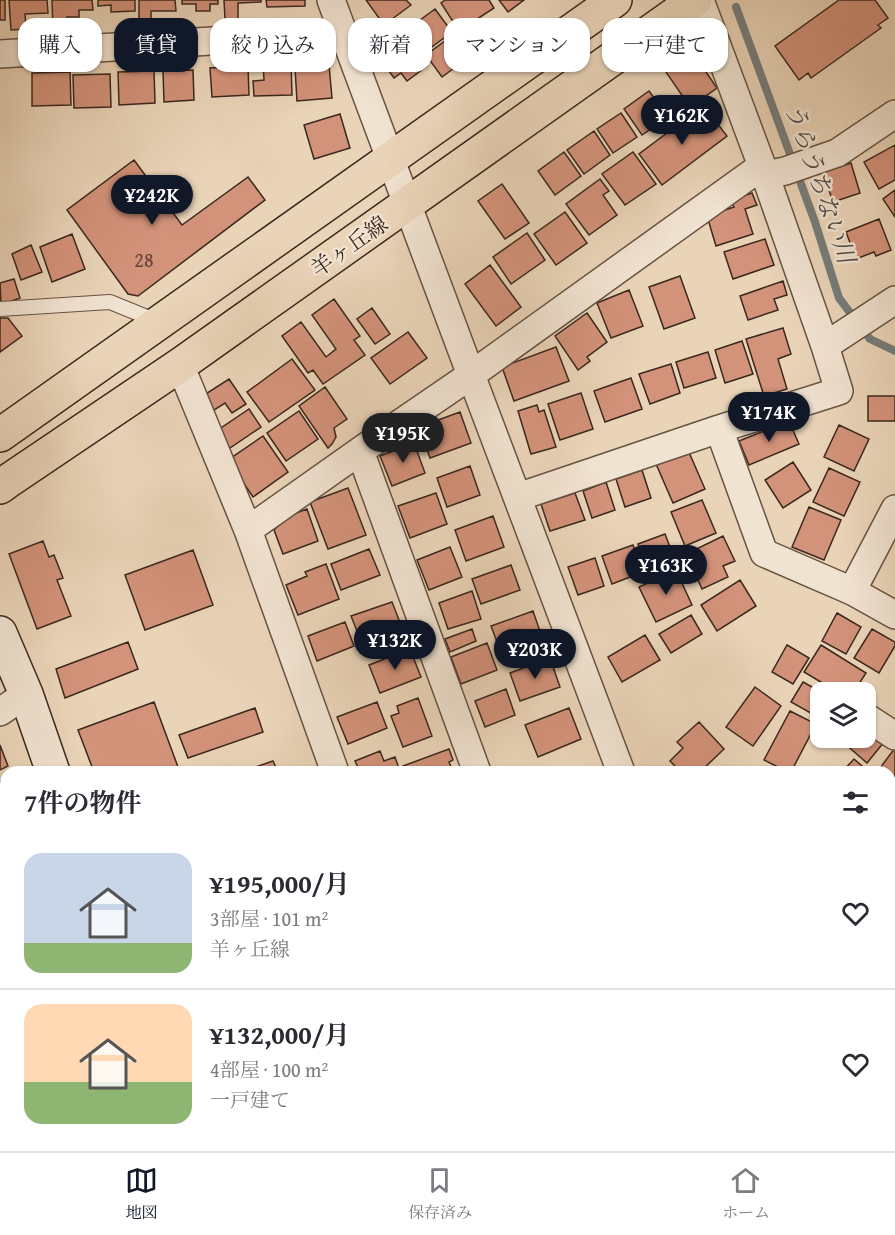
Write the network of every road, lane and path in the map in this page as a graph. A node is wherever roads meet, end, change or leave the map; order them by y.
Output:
1 (331, 0) edge
2 (615, 0) edge
3 (695, 0) edge
4 (700, 0) edge
5 (343, 33) junction
6 (0, 54) edge
7 (895, 114) edge
8 (390, 158) junction
9 (771, 171) junction
10 (407, 205) junction
11 (885, 306) edge
12 (0, 309) edge
13 (159, 322) junction
14 (835, 339) junction
15 (180, 365) junction
16 (471, 375) junction
17 (719, 429) junction
18 (0, 435) edge
19 (360, 451) junction
20 (0, 487) edge
21 (518, 497) junction
22 (895, 509) edge
23 (248, 530) junction
24 (852, 591) junction
25 (895, 615) edge
26 (0, 633) edge
27 (13, 703) edge
28 (876, 724) edge
29 (895, 736) edge
30 (50, 766) edge
31 (333, 766) edge
32 (475, 766) edge
33 (619, 766) edge

1 - 5 street
2 - 8 main road
3 - 10 main road, 羊ヶ丘線
4 - 9 street
5 - 6 street
5 - 8 street
7 - 9 street
8 - 10 street
8 - 13 main road
9 - 14 street
9 - 16 street
10 - 15 main road, 羊ヶ丘線
10 - 16 street
11 - 14 street
12 - 13 lane
13 - 18 main road
14 - 17 street
15 - 20 main road, 羊ヶ丘線
15 - 23 street
16 - 19 street
16 - 21 street
17 - 21 street
17 - 24 street
19 - 23 street
19 - 32 street
21 - 33 street
22 - 24 street
23 - 31 street
24 - 25 street
26 - 27 street
27 - 30 street
28 - 29 street

